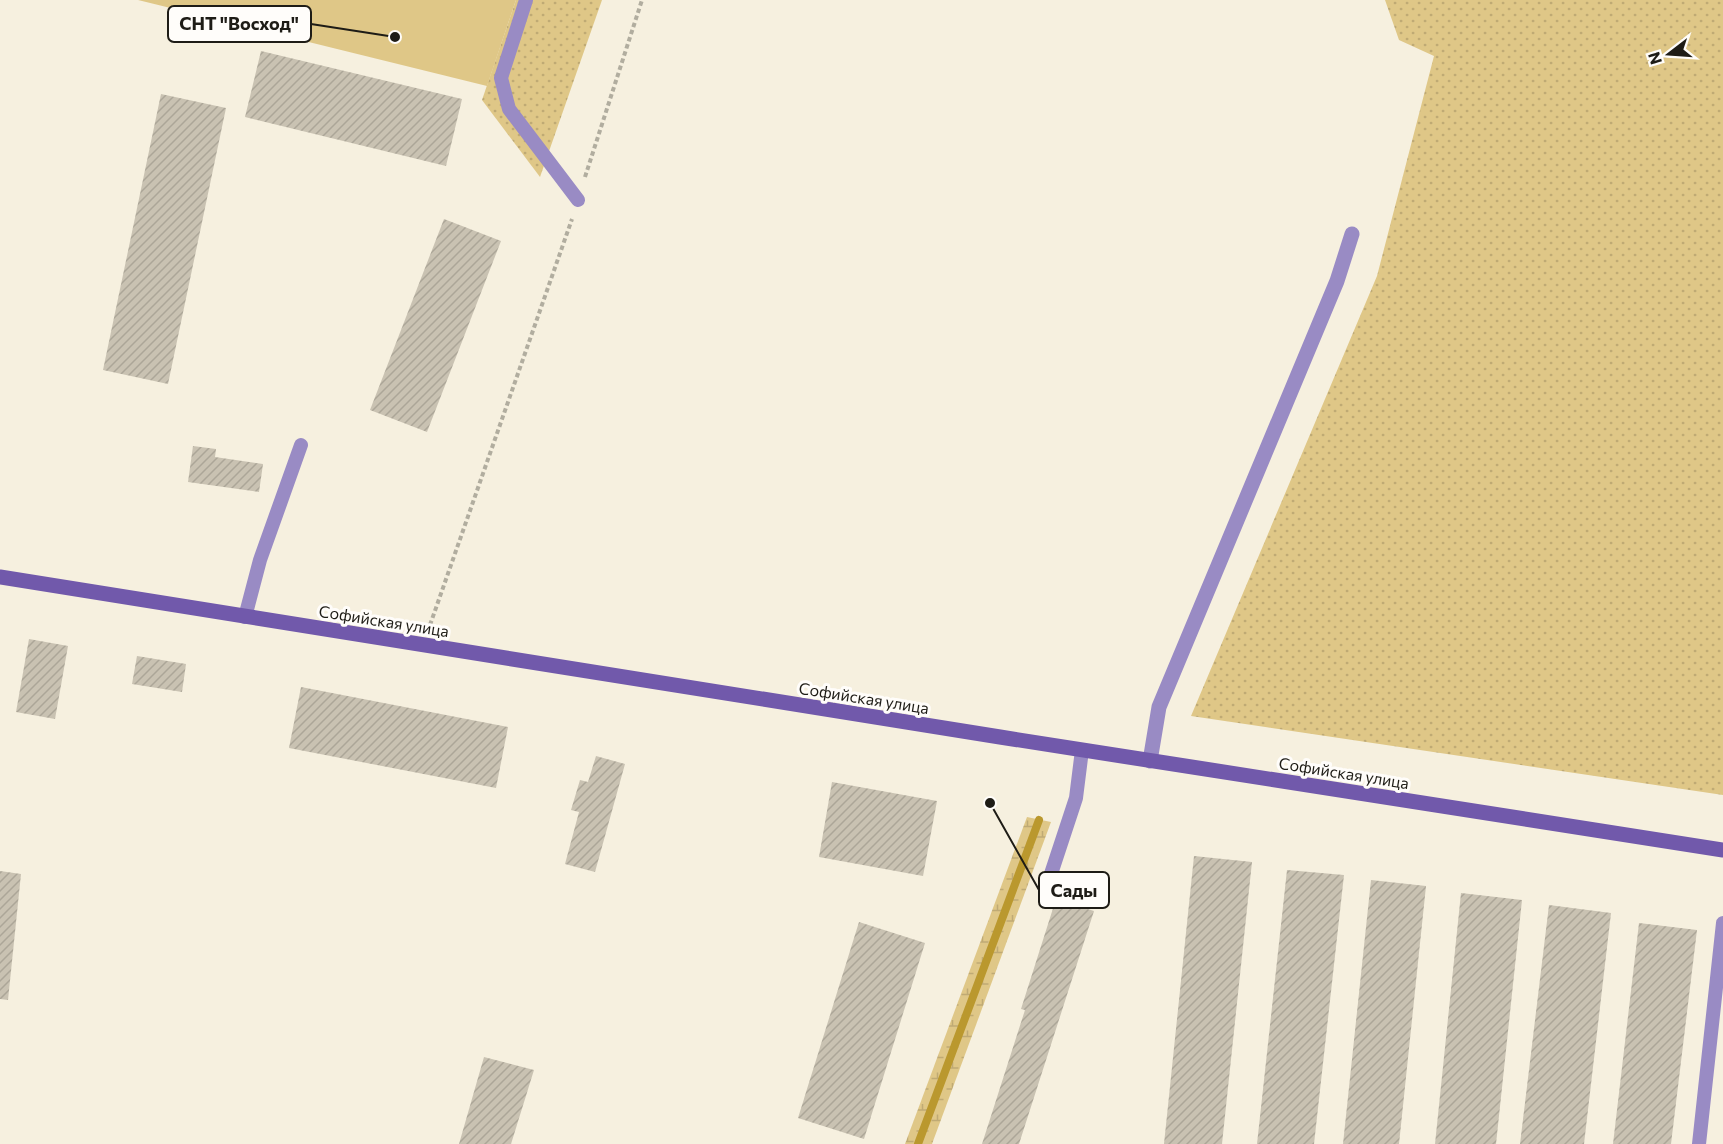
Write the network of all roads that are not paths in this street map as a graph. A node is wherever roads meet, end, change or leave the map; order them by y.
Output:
1 (526, 0) edge
2 (578, 200) road end
3 (1352, 234) dead end
4 (301, 445) dead end
5 (0, 577) edge
6 (245, 617) junction
7 (1082, 750) junction
8 (1150, 761) junction
9 (1723, 850) edge
10 (1047, 886) dead end
11 (1723, 923) edge
12 (1699, 1144) edge

1 - 2 lane
3 - 8 street
4 - 6 lane
5 - 6 main road, Софийская улица
6 - 7 main road, Софийская улица
7 - 8 main road, Софийская улица
7 - 10 lane
8 - 9 main road, Софийская улица
11 - 12 lane

